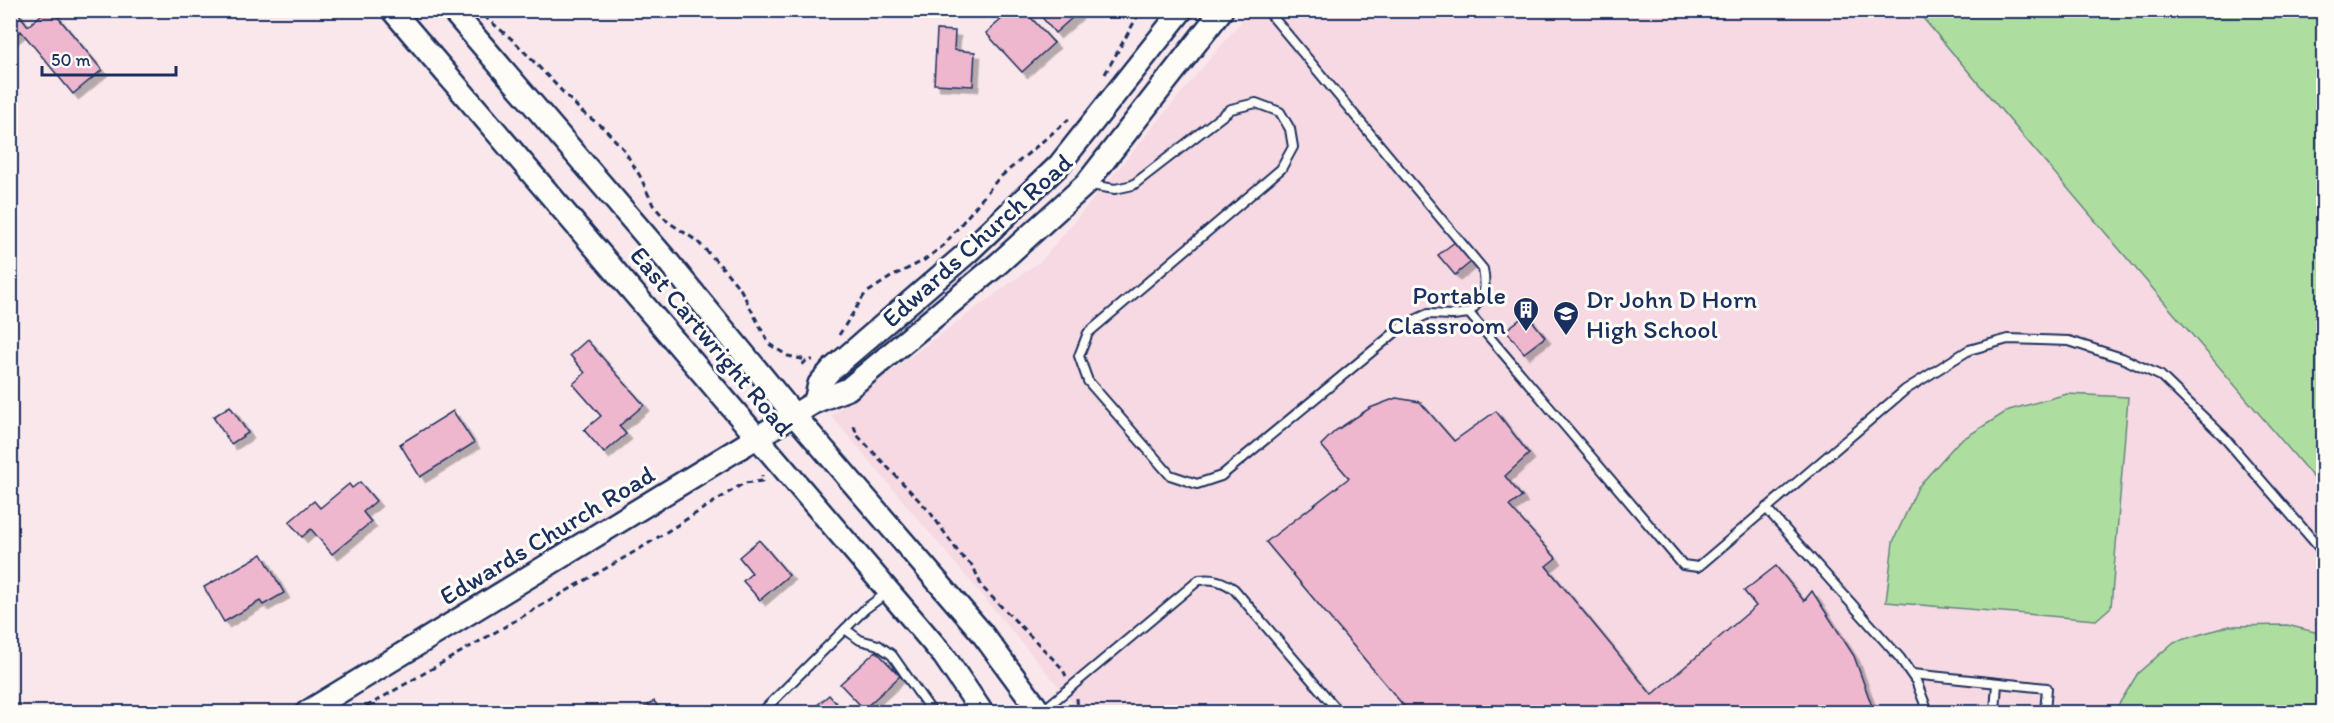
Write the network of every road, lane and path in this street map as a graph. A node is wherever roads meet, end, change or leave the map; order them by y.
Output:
1 (392, 10) edge
2 (452, 10) edge
3 (1141, 10) edge
4 (1182, 10) edge
5 (1222, 10) edge
6 (1267, 10) edge
7 (478, 11) edge
8 (1103, 76) dead end
9 (1073, 116) dead end
10 (1086, 184) junction
11 (1469, 313) junction
12 (835, 340) dead end
13 (807, 360) junction
14 (815, 360) dead end
15 (802, 364) dead end
16 (815, 402) junction
17 (795, 416) junction
18 (854, 426) dead end
19 (758, 437) junction
20 (762, 475) dead end
21 (1766, 508) junction
22 (2324, 553) edge
23 (889, 591) junction
24 (845, 629) junction
25 (1912, 674) junction
26 (1997, 683) junction
27 (1072, 686) junction
28 (307, 712) edge
29 (357, 712) edge
30 (762, 712) edge
31 (932, 712) edge
32 (982, 712) edge
33 (1041, 712) edge
34 (1078, 712) edge
35 (1339, 712) edge
36 (1928, 712) edge
37 (1995, 712) edge
38 (2045, 712) edge

1 - 19 main road, East Cartwright Road
2 - 17 main road, East Cartwright Road
3 - 8 path
4 - 16 main road, Edwards Church Road
5 - 10 main road, Edwards Church Road
6 - 11 lane
7 - 13 path
9 - 12 path
10 - 11 lane
10 - 16 main road, Edwards Church Road
11 - 21 lane
13 - 14 path
13 - 15 path
16 - 17 main road, Edwards Church Road
17 - 19 main road, Edwards Church Road
17 - 33 main road, East Cartwright Road
18 - 27 path
19 - 23 main road, East Cartwright Road
19 - 28 main road, Edwards Church Road
20 - 29 path
21 - 22 lane
21 - 25 lane
23 - 24 lane
23 - 32 main road, East Cartwright Road
24 - 30 lane
24 - 31 lane
25 - 26 lane
25 - 36 lane
26 - 37 lane
26 - 38 lane
27 - 33 lane
27 - 34 path
27 - 35 lane

